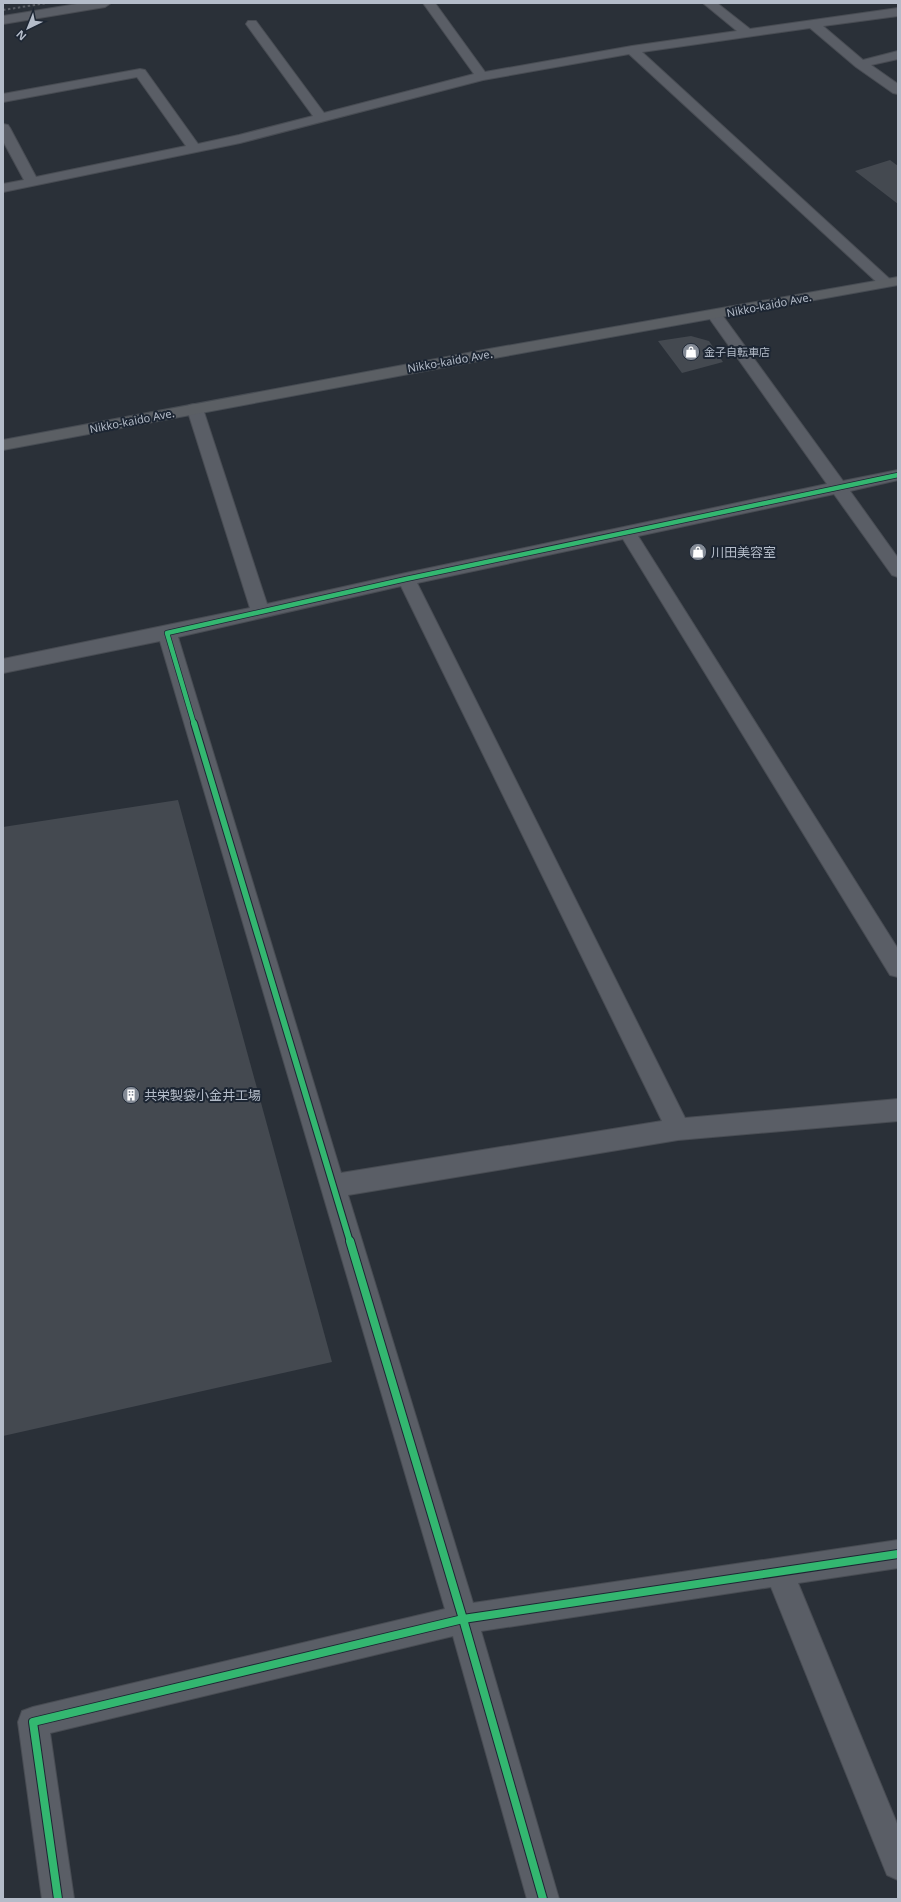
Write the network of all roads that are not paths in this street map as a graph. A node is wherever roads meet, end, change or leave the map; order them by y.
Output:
1 (105, 3) edge
2 (429, 3) edge
3 (709, 3) edge
4 (854, 7) dead end
5 (898, 12) edge
6 (867, 16) junction
7 (3, 20) edge
8 (252, 24) dead end
9 (812, 24) junction
10 (748, 34) junction
11 (632, 50) junction
12 (898, 55) edge
13 (861, 64) junction
14 (482, 76) junction
15 (898, 90) edge
16 (3, 98) edge
17 (321, 118) junction
18 (3, 128) edge
19 (194, 148) junction
20 (32, 182) junction
21 (3, 188) edge
22 (892, 282) edge
23 (715, 315) junction
24 (195, 409) junction
25 (3, 445) edge
26 (898, 476) edge
27 (839, 487) junction
28 (627, 532) junction
29 (898, 571) edge
30 (406, 578) junction
31 (260, 610) junction
32 (167, 633) junction
33 (3, 666) edge
34 (898, 968) edge
35 (898, 1110) edge
36 (678, 1129) junction
37 (333, 1186) junction
38 (898, 1554) edge
39 (779, 1572) junction
40 (463, 1619) junction
41 (898, 1864) edge
42 (58, 1899) edge
43 (543, 1899) edge

1 - 7 street
2 - 14 street
3 - 10 street
4 - 6 street
5 - 6 street
6 - 9 street
8 - 17 street
9 - 10 street
9 - 13 street
10 - 11 street
11 - 14 street
11 - 22 street
12 - 13 street
13 - 15 street
14 - 17 street
16 - 19 street
17 - 19 street
18 - 20 street
19 - 20 street
20 - 21 street
22 - 23 highway, Nikko-kaido Ave.
23 - 24 highway, Nikko-kaido Ave.
23 - 27 street
24 - 25 highway, Nikko-kaido Ave.
24 - 31 street
26 - 27 street
27 - 28 street
27 - 29 street
28 - 30 street
28 - 34 street
30 - 31 street
30 - 36 street
31 - 32 street
32 - 33 street
32 - 37 street
35 - 36 street
36 - 37 street
37 - 40 street
38 - 39 street
39 - 40 street
39 - 41 street
40 - 42 street
40 - 43 street

